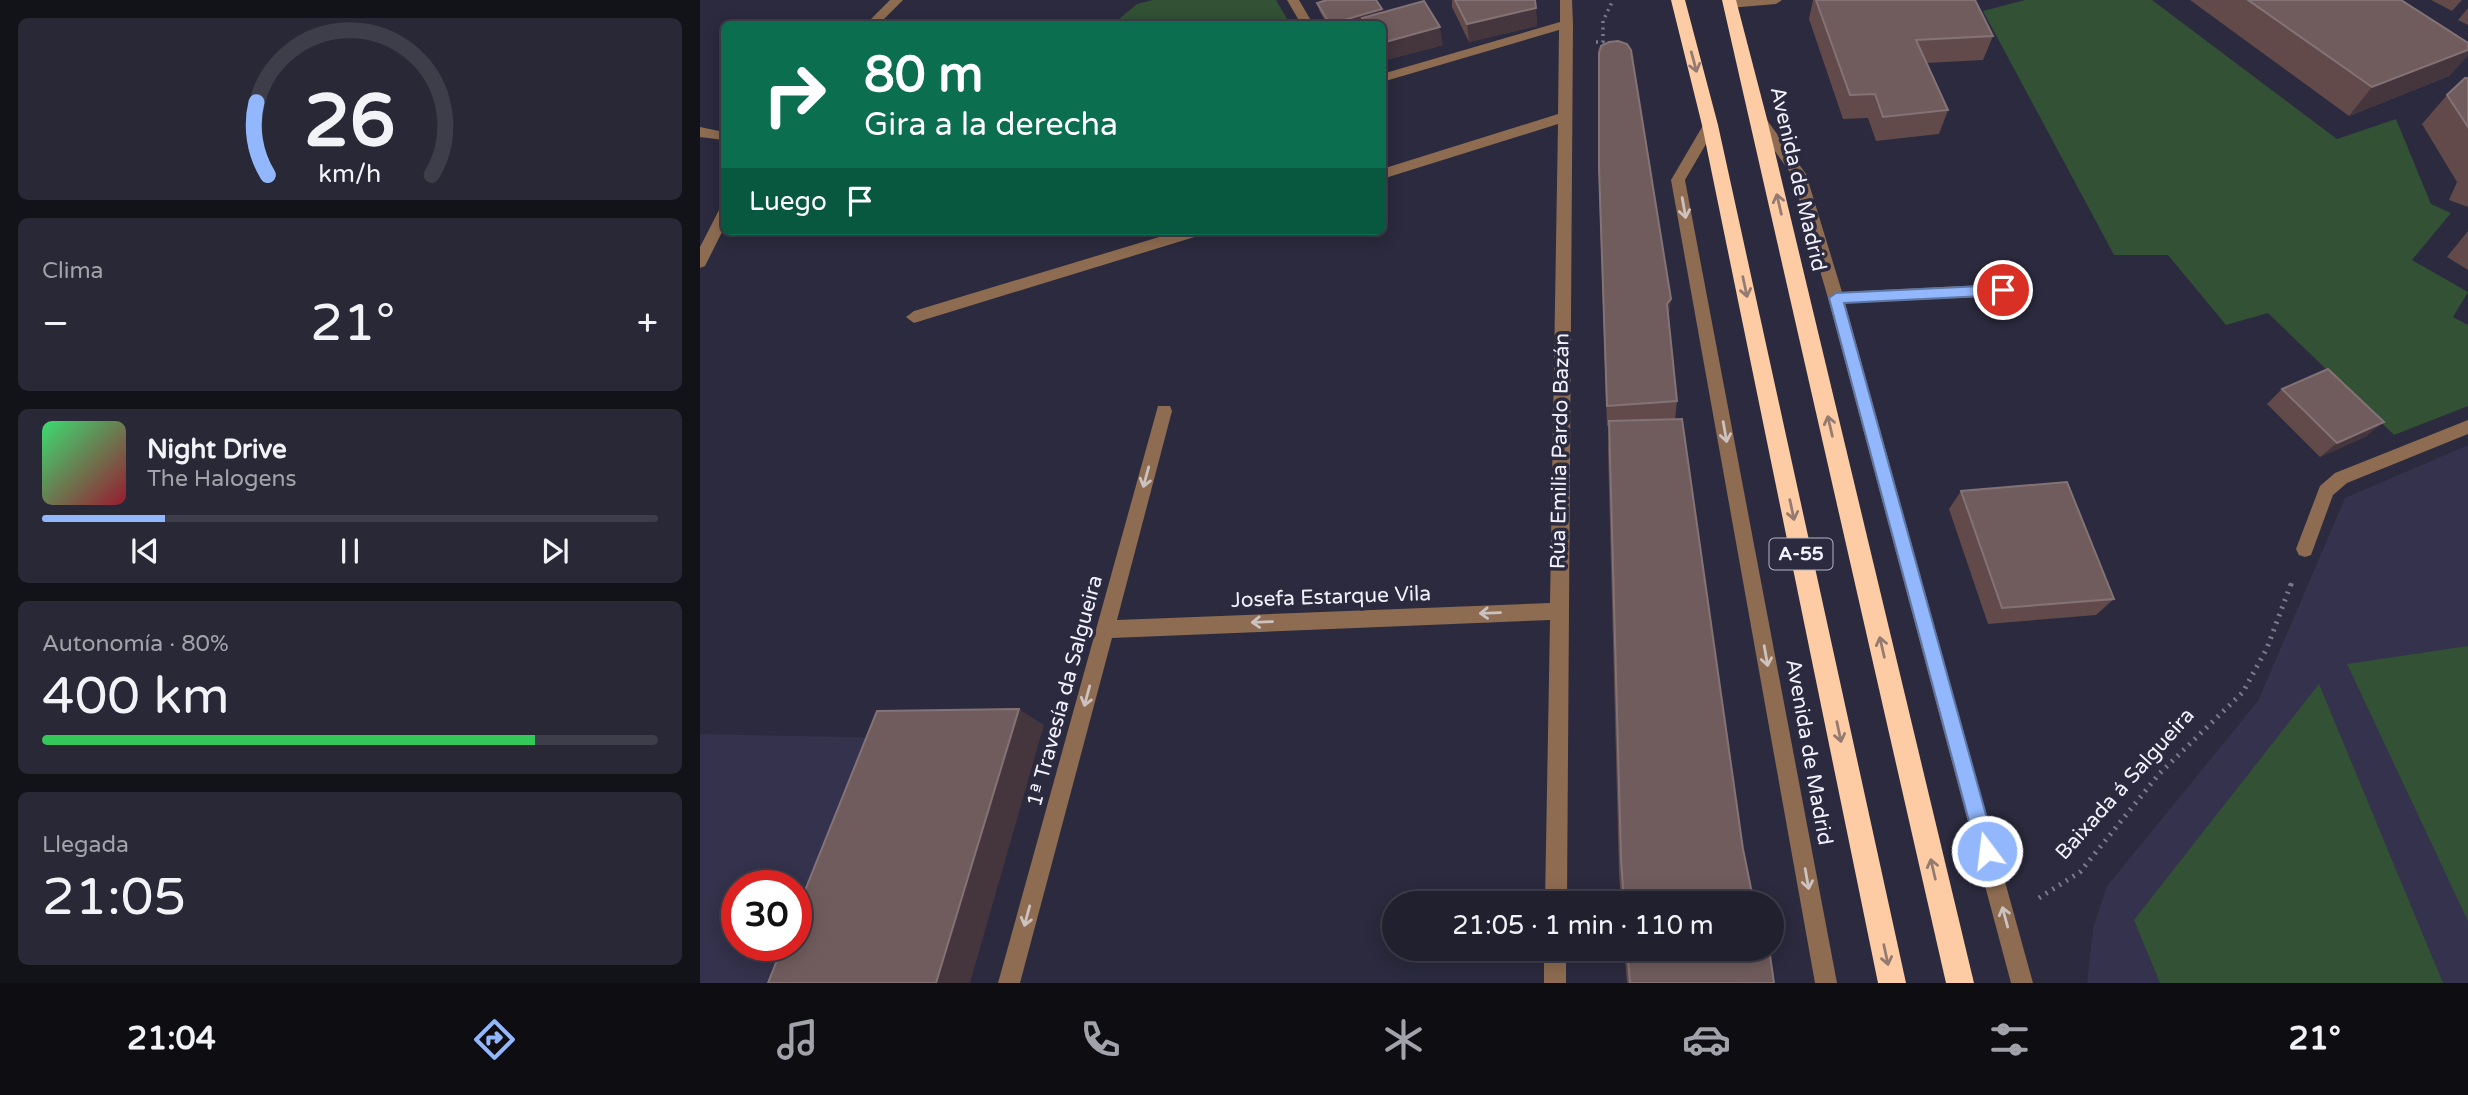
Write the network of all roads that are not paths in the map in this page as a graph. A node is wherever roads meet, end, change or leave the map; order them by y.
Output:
1 (897, 0) edge
2 (1293, 0) edge
3 (1566, 0) edge
4 (1678, 0) edge
5 (1776, 0) edge
6 (1729, 2) edge
7 (875, 21) edge
8 (1305, 21) edge
9 (1567, 24) junction
10 (1386, 77) edge
11 (1564, 117) junction
12 (1759, 119) junction
13 (1710, 125) junction
14 (700, 132) edge
15 (721, 136) edge
16 (1386, 173) edge
17 (721, 220) edge
18 (1183, 235) edge
19 (700, 262) edge
20 (2003, 290) dead end
21 (1836, 298) junction
22 (914, 317) dead end
23 (1164, 411) dead end
24 (2468, 427) edge
25 (2305, 549) road end
26 (1558, 611) junction
27 (1105, 629) junction
28 (1556, 891) edge
29 (1555, 961) edge
30 (1009, 983) edge
31 (1555, 983) edge
32 (1826, 983) edge
33 (1892, 983) edge
34 (1960, 983) edge
35 (2022, 983) edge

1 - 7 street
2 - 8 street
3 - 9 street, Rúa Emilia Pardo Bazán
4 -> 13 highway, Avenida de Madrid / A-55
5 - 6 street
6 - 12 highway, Avenida de Madrid / A-55
9 - 10 street
9 - 11 street, Rúa Emilia Pardo Bazán
11 - 16 street
11 - 26 street, Rúa Emilia Pardo Bazán
12 - 21 street
34 -> 12 highway, Avenida de Madrid / A-55
13 -> 32 street, Avenida de Madrid
13 -> 33 highway, Avenida de Madrid / A-55
14 - 15 street
17 - 19 street
18 - 22 street
20 - 21 street
35 -> 21 street
23 -> 27 street, 1ª Travesía da Salgueira
24 - 25 street
26 -> 27 street, Josefa Estarque Vila
26 - 28 street, Rúa Emilia Pardo Bazán
27 -> 30 street, 1ª Travesía da Salgueira
29 - 31 street

